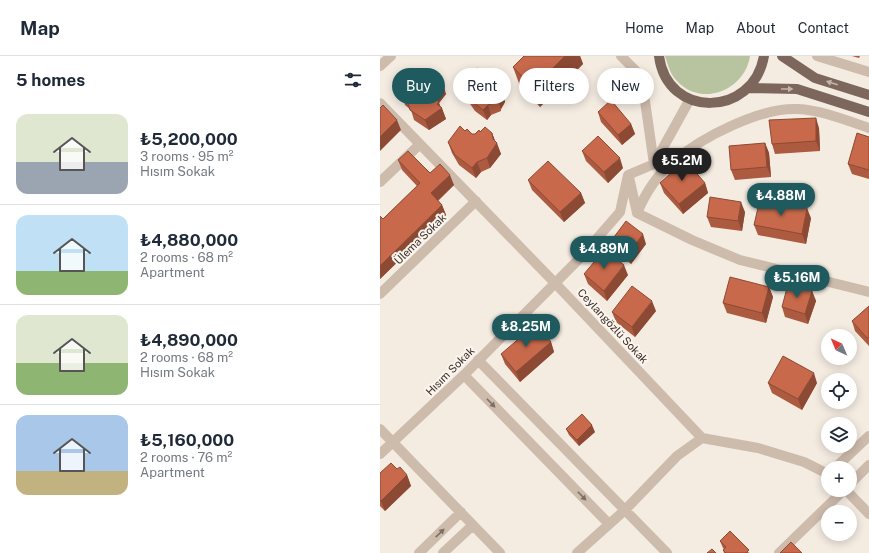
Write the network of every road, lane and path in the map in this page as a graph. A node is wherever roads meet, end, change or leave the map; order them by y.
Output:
1 (392, 56) edge
2 (621, 56) edge
3 (659, 56) edge
4 (764, 56) edge
5 (782, 56) edge
6 (817, 56) edge
7 (380, 66) edge
8 (869, 72) edge
9 (748, 88) junction
10 (869, 95) edge
11 (690, 99) junction
12 (380, 103) edge
13 (869, 112) edge
14 (869, 128) edge
15 (420, 144) junction
16 (654, 164) junction
17 (628, 175) junction
18 (380, 182) edge
19 (476, 201) junction
20 (637, 213) junction
21 (555, 283) junction
22 (869, 292) edge
23 (380, 294) edge
24 (478, 360) junction
25 (464, 375) junction
26 (380, 429) edge
27 (869, 436) edge
28 (702, 438) junction
29 (393, 442) junction
30 (380, 454) edge
31 (842, 461) edge
32 (869, 465) edge
33 (821, 469) edge
34 (857, 477) edge
35 (838, 497) edge
36 (852, 497) edge
37 (624, 510) junction
38 (462, 512) junction
39 (869, 514) edge
40 (609, 524) junction
41 (473, 525) junction
42 (419, 553) edge
43 (443, 553) edge
44 (500, 553) edge
45 (578, 553) edge
46 (666, 553) edge
47 (780, 553) edge

1 - 7 street
2 - 16 street
3 - 11 main road
4 - 9 main road
10 -> 5 main road
6 - 8 street
9 - 11 main road
9 -> 13 main road
11 - 16 street
12 - 15 street, Ceylangözlü Sokak
14 - 20 street
15 - 18 street
15 - 19 street, Ceylangözlü Sokak
16 - 17 street
17 - 20 street
17 - 21 street, Hısım Sokak
19 - 21 street, Ceylangözlü Sokak
19 - 23 street, Ülema Sokak
20 - 22 street
21 - 24 street, Hısım Sokak
21 - 28 street, Ceylangözlü Sokak
24 - 25 street, Hısım Sokak
24 - 37 street
25 - 29 street, Hısım Sokak
25 -> 40 street
26 - 29 street
27 - 31 street
28 - 33 street
28 - 37 street
29 - 30 street, Hısım Sokak
29 - 38 street
32 - 34 street
35 - 47 street
36 - 39 street
37 - 40 street
37 - 46 street
38 - 41 street
42 -> 38 street
40 - 45 street
41 - 43 street
41 - 44 street

